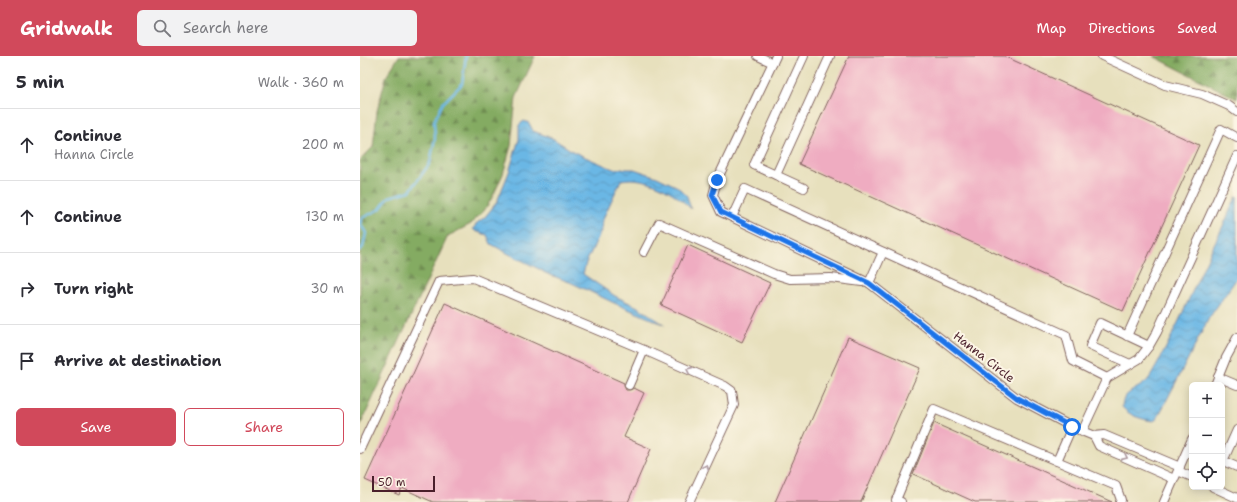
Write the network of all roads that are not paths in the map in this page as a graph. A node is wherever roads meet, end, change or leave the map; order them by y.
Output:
1 (758, 56) edge
2 (804, 56) edge
3 (830, 56) edge
4 (1102, 56) edge
5 (774, 60) edge
6 (1237, 112) edge
7 (1237, 138) edge
8 (1237, 156) edge
9 (776, 175) junction
10 (804, 188) dead end
11 (732, 217) junction
12 (644, 252) dead end
13 (883, 252) junction
14 (869, 283) junction
15 (1127, 336) junction
16 (1237, 338) edge
17 (1149, 346) junction
18 (644, 350) junction
19 (1130, 364) junction
20 (1218, 376) junction
21 (1107, 378) junction
22 (1216, 382) edge
23 (629, 385) dead end
24 (1237, 385) edge
25 (1072, 427) junction
26 (1082, 432) junction
27 (1237, 432) edge
28 (1094, 436) junction
29 (1189, 446) edge
30 (1233, 447) edge
31 (360, 449) edge
32 (1057, 461) junction
33 (1237, 467) edge
34 (1179, 469) junction
35 (1189, 476) edge
36 (1174, 480) junction
37 (1220, 490) edge
38 (1237, 498) edge
39 (690, 502) edge
40 (901, 502) edge
41 (1120, 502) edge
42 (1164, 502) edge

1 - 5 street
2 - 9 street
3 - 9 street
4 - 6 street
5 - 11 street, Hanna Circle
7 - 15 street
8 - 17 street
9 - 10 street
11 - 13 street
11 - 14 street, Hanna Circle
12 - 14 street
13 - 14 street
13 - 21 street
14 - 25 street, Hanna Circle
15 - 17 street
15 - 19 street
16 - 20 street
17 - 19 street
18 - 23 street
18 - 31 street
39 -> 18 street
19 - 21 street
20 - 22 street
20 - 24 street
21 - 26 street
25 - 26 street, Hanna Circle
25 - 32 street
26 - 28 street, Hanna Circle
27 - 30 street
28 - 34 street, Hanna Circle
28 -> 36 street, Hanna Circle
29 - 34 street
30 - 33 street
32 - 40 street
32 - 41 street
34 - 35 street, Hanna Circle
34 - 36 street
36 - 42 street
37 - 38 street

